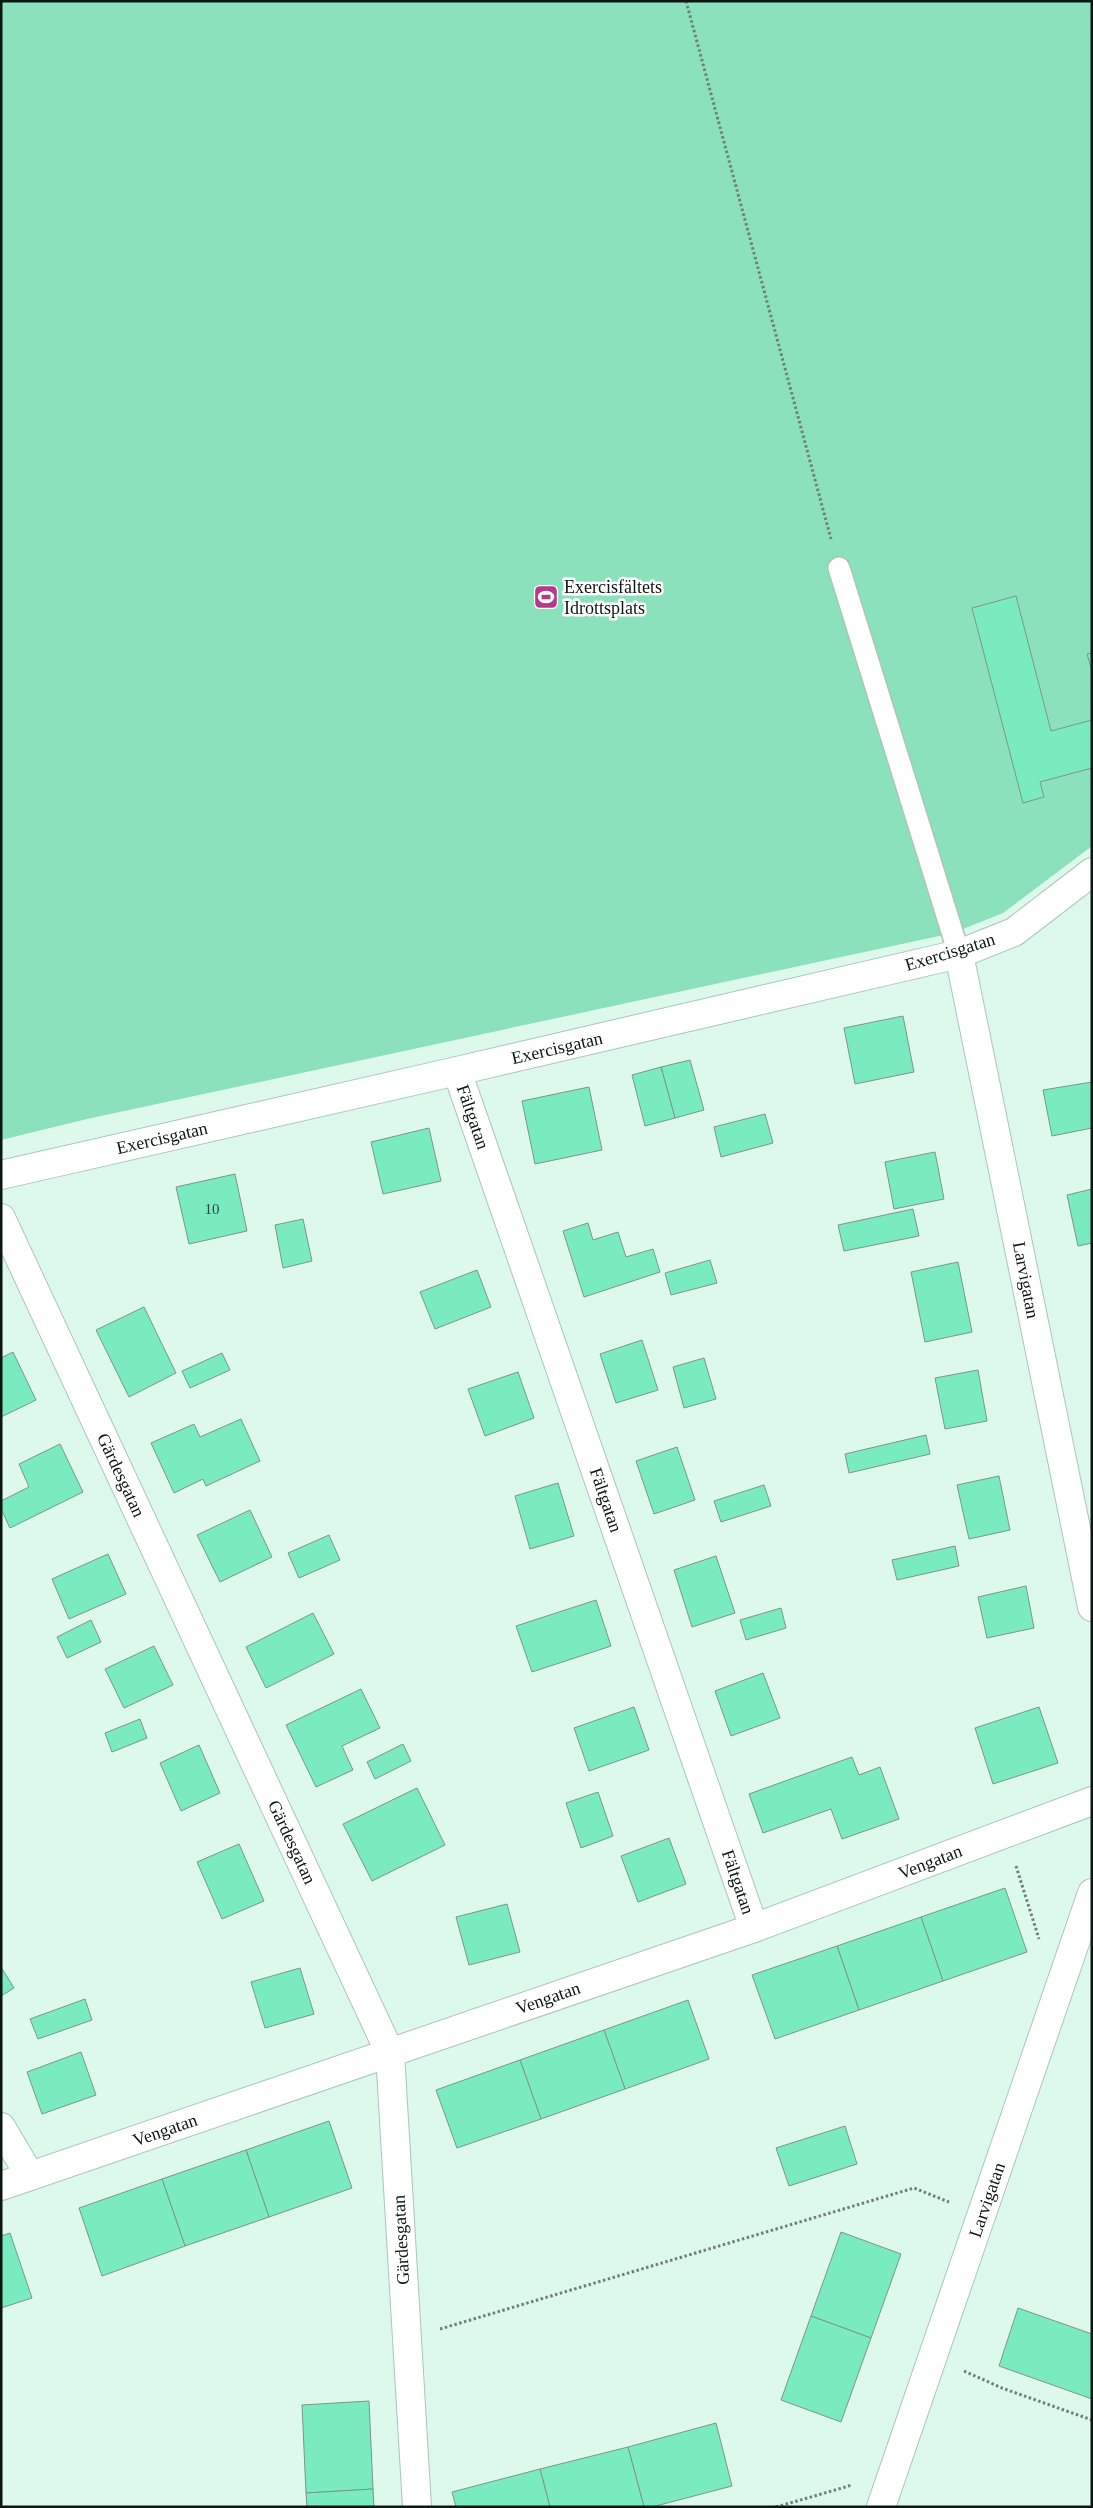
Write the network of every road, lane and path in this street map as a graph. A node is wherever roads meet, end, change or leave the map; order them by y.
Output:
1 (686, 1) edge
2 (839, 568) joint
3 (1092, 872) edge
4 (960, 954) junction
5 (457, 1071) junction
6 (1, 1175) edge
7 (1, 1218) edge
8 (1092, 1607) edge
9 (1092, 1801) edge
10 (1006, 1833) junction
11 (1092, 1893) edge
12 (754, 1928) junction
13 (1040, 1944) dead end
14 (390, 2053) junction
15 (1, 2127) edge
16 (30, 2176) junction
17 (1, 2186) edge
18 (952, 2193) dead end
19 (949, 2202) junction
20 (946, 2211) dead end
21 (407, 2338) junction
22 (962, 2370) dead end
23 (1092, 2420) edge
24 (852, 2477) dead end
25 (417, 2507) edge
26 (776, 2507) edge
27 (881, 2507) edge

1 - 2 path
2 - 4 lane
3 - 4 street, Exercisgatan
4 - 5 street, Exercisgatan
4 - 8 street, Larvigatan
5 - 6 street, Exercisgatan
5 - 12 street, Fältgatan
7 - 14 street, Gärdesgatan
9 - 10 street, Vengatan
10 - 12 street, Vengatan
10 - 13 path
11 - 27 street, Larvigatan
12 - 14 street, Vengatan
14 - 16 street, Vengatan
14 - 21 street, Gärdesgatan
15 - 16 street
16 - 17 street, Vengatan
18 - 19 path
19 - 20 path
19 - 21 path
21 - 25 street, Gärdesgatan
22 - 23 path
24 - 26 path

